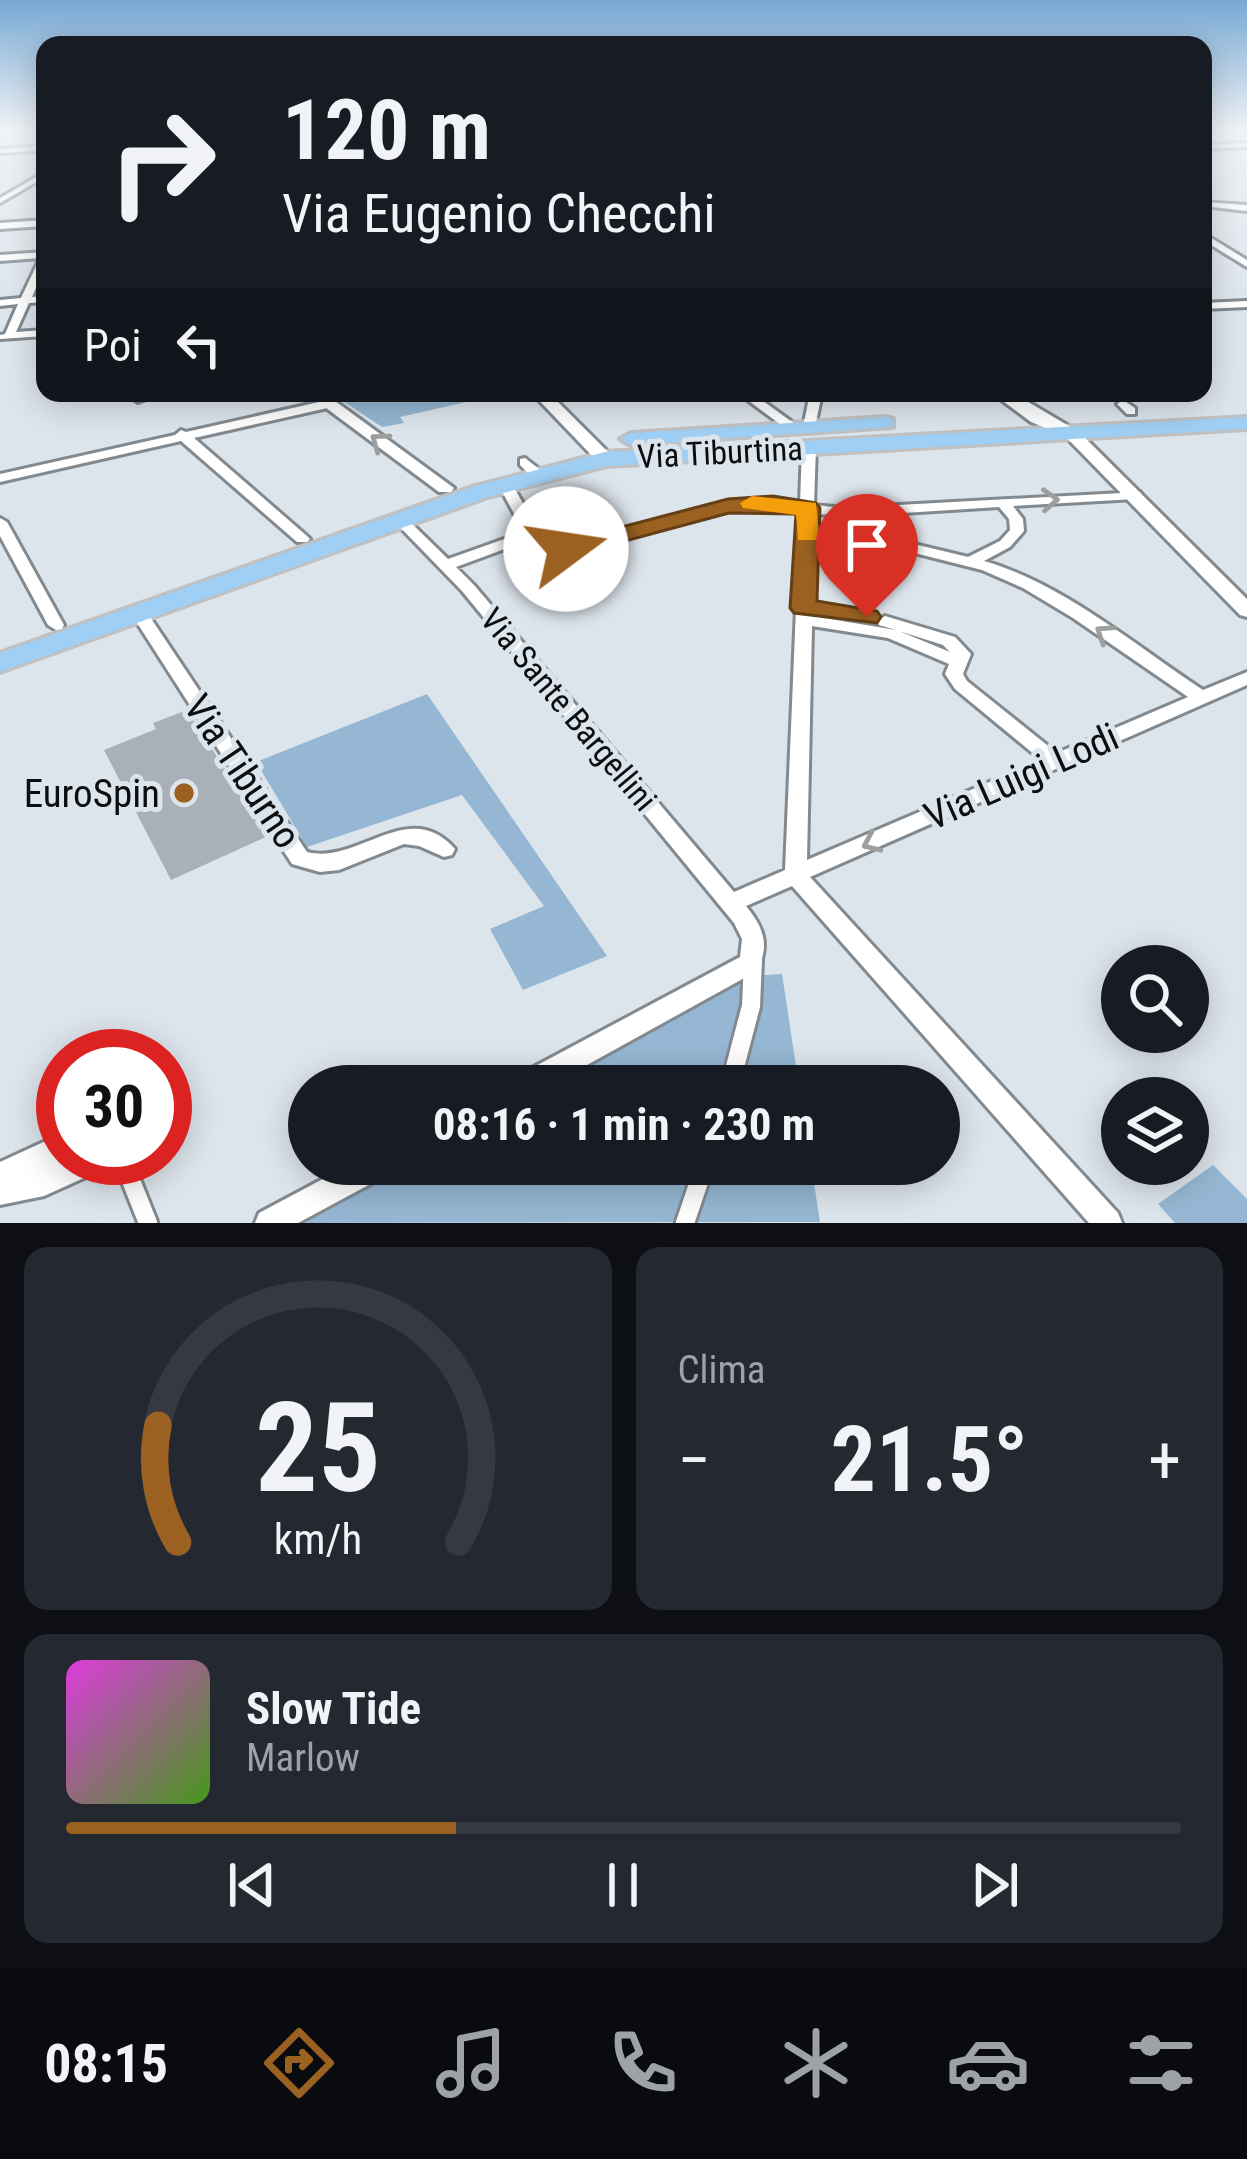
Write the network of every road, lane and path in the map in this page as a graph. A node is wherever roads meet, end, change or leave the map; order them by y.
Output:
1 (1212, 205) edge
2 (1247, 208) edge
3 (36, 224) edge
4 (0, 226) edge
5 (1212, 242) edge
6 (1217, 245) junction
7 (1245, 245) edge
8 (36, 256) edge
9 (0, 258) edge
10 (1247, 264) edge
11 (36, 274) edge
12 (36, 299) edge
13 (23, 301) junction
14 (0, 302) edge
15 (1247, 304) edge
16 (1212, 305) edge
17 (36, 334) edge
18 (4, 337) edge
19 (296, 402) edge
20 (300, 402) edge
21 (326, 402) edge
22 (549, 402) edge
23 (757, 402) edge
24 (813, 402) edge
25 (1014, 402) edge
26 (1108, 402) edge
27 (1162, 402) edge
28 (1247, 406) edge
29 (1033, 416) junction
30 (1247, 423) edge
31 (1070, 432) junction
32 (181, 434) junction
33 (804, 434) junction
34 (598, 452) junction
35 (0, 467) edge
36 (532, 468) junction
37 (0, 478) edge
38 (506, 484) junction
39 (445, 488) junction
40 (1135, 495) junction
41 (1003, 502) junction
42 (808, 508) junction
43 (861, 511) junction
44 (401, 521) junction
45 (0, 522) edge
46 (532, 534) junction
47 (302, 539) junction
48 (972, 561) junction
49 (447, 565) junction
50 (171, 595) junction
51 (1247, 611) edge
52 (803, 613) junction
53 (140, 615) junction
54 (56, 625) junction
55 (0, 644) edge
56 (0, 663) edge
57 (1247, 678) edge
58 (1202, 698) junction
59 (1055, 761) junction
60 (444, 849) dead end
61 (796, 876) junction
62 (730, 903) junction
63 (752, 959) junction
64 (562, 1065) edge
65 (736, 1065) edge
66 (36, 1159) edge
67 (0, 1176) edge
68 (36, 1184) edge
69 (133, 1185) edge
70 (340, 1185) edge
71 (697, 1185) edge
72 (0, 1191) edge
73 (148, 1223) edge
74 (269, 1223) edge
75 (685, 1223) edge
76 (1108, 1223) edge

1 - 2 street
3 - 4 street
5 - 6 street
6 - 7 street
6 - 10 street
8 - 9 street
11 - 13 street
12 - 13 street
13 - 14 street
13 - 18 street
15 - 16 street
17 - 18 street
19 - 35 street
20 - 32 street
39 -> 21 street
22 - 34 street
23 - 33 street
24 - 33 street
25 - 29 main road
26 - 29 main road, Via Tiburtina
27 - 28 main road, Via Tiburtina
29 - 31 main road, Via Tiburtina
29 - 33 main road, Via Tiburtina
30 - 31 main road, Via Tiburtina
31 - 33 main road, Via Tiburtina
31 - 40 street
32 - 37 street
32 - 47 street
33 - 34 main road, Via Tiburtina
33 - 42 street
34 - 36 main road, Via Tiburtina
36 - 38 main road, Via Tiburtina
36 - 39 main road, Via Tiburtina
38 - 44 main road, Via Tiburtina
38 - 46 street
39 - 47 main road, Via Tiburtina
41 -> 40 street
40 - 51 street
41 - 43 street
41 - 48 street
42 - 43 street
42 - 46 street
42 - 52 street
43 - 48 street
44 - 49 street, Via Sante Bargellini
44 - 50 main road, Via Tiburtina
45 - 54 street
46 - 49 street
47 - 50 main road, Via Tiburtina
58 -> 48 street
49 - 62 street, Via Sante Bargellini
50 - 53 main road, Via Tiburtina
50 - 54 main road, Via Tiburtina
52 - 59 street
52 - 61 street
53 - 56 main road, Via Tiburtina
53 - 60 street, Via Tiburno
54 - 55 main road, Via Tiburtina
57 - 58 street, Via Luigi Lodi
58 - 59 street, Via Luigi Lodi
59 -> 61 street, Via Luigi Lodi
61 - 62 street, Via Luigi Lodi
61 - 76 street
62 - 63 street, Via Sante Bargellini
63 - 64 street
63 - 65 street
66 - 67 street
68 - 72 street
69 - 73 street
70 - 74 street
71 - 75 street

